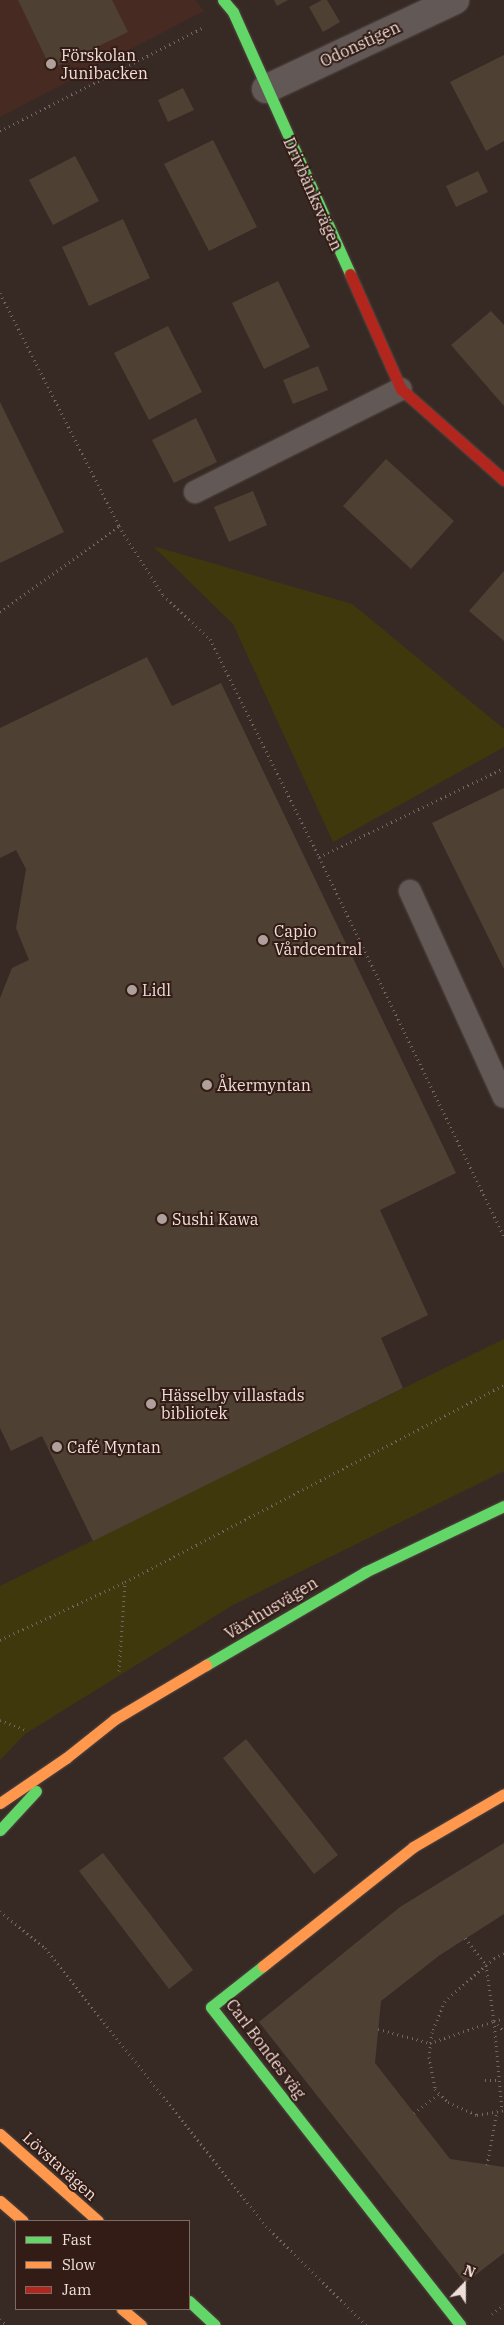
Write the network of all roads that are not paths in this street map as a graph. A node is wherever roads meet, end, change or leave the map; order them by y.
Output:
1 (223, 0) edge
2 (455, 0) edge
3 (266, 89) junction
4 (401, 389) junction
5 (504, 480) edge
6 (195, 492) dead end
7 (410, 891) dead end
8 (504, 1097) edge
9 (504, 1506) edge
10 (66, 1758) junction
11 (504, 1794) edge
12 (0, 1803) edge
13 (0, 1830) edge
14 (0, 2134) edge
15 (34, 2145) dead end
16 (42, 2172) junction
17 (0, 2201) edge
18 (22, 2220) edge
19 (97, 2220) edge
20 (190, 2303) edge
21 (123, 2310) edge
22 (141, 2325) edge
23 (215, 2325) edge
24 (460, 2325) edge

1 - 3 street, Drivbänksvägen
2 - 3 street, Odonstigen
3 - 4 street, Drivbänksvägen
4 - 5 street, Drivbänksvägen
4 - 6 lane
7 - 8 lane
9 - 10 street, Växthusvägen
10 - 12 street, Växthusvägen
10 - 13 street, Växthusvägen
11 - 24 street, Carl Bondes väg
14 - 16 street, Lövstavägen
15 - 16 street
16 - 19 street, Lövstavägen
17 - 18 street
20 - 23 street
21 - 22 street

